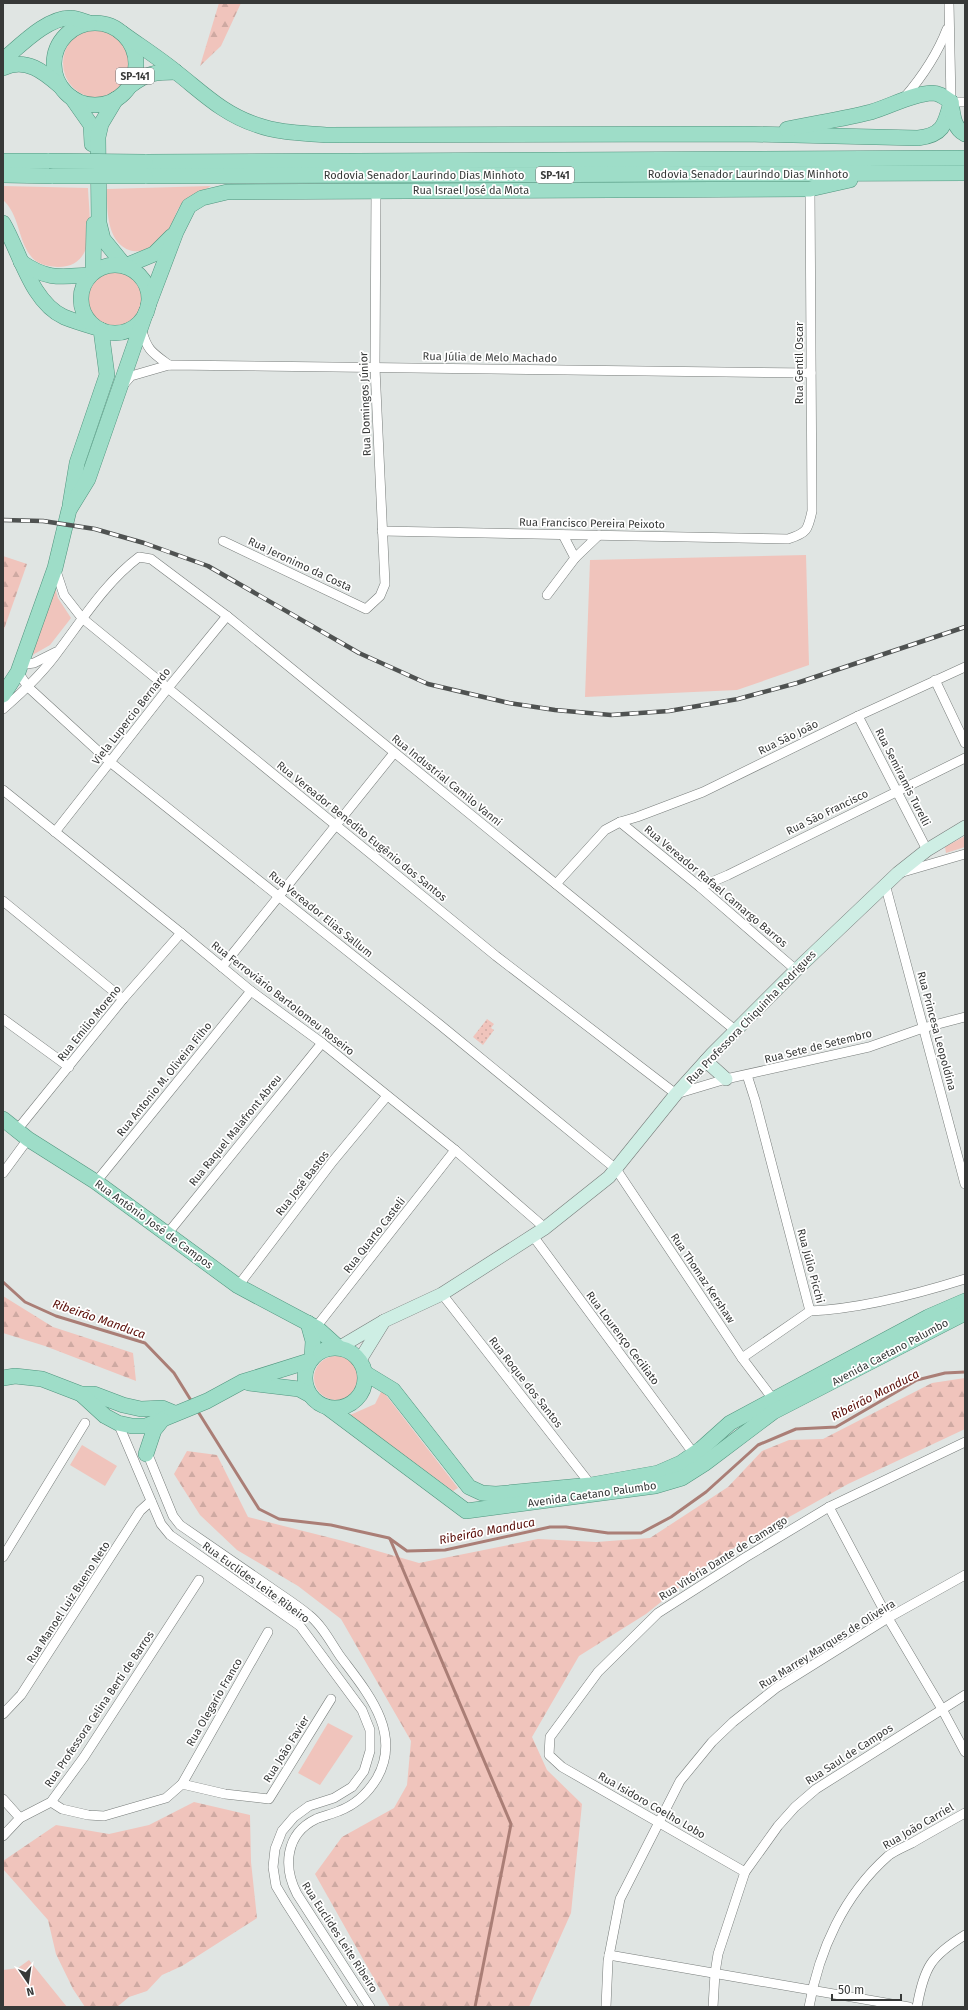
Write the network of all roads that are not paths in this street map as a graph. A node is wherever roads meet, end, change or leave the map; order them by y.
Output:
1 (949, 3) edge
2 (89, 23) junction
3 (949, 24) junction
4 (122, 33) junction
5 (3, 60) edge
6 (3, 68) edge
7 (176, 72) junction
8 (130, 86) junction
9 (67, 93) junction
10 (116, 99) junction
11 (901, 102) junction
12 (958, 102) edge
13 (746, 134) junction
14 (965, 134) edge
15 (965, 158) edge
16 (3, 161) edge
17 (51, 168) junction
18 (145, 169) junction
19 (891, 173) junction
20 (965, 173) edge
21 (3, 175) edge
22 (810, 189) junction
23 (376, 190) junction
24 (3, 223) edge
25 (176, 232) junction
26 (20, 262) junction
27 (125, 266) junction
28 (92, 274) junction
29 (147, 309) junction
30 (141, 327) junction
31 (98, 328) junction
32 (169, 365) junction
33 (375, 368) junction
34 (811, 373) junction
35 (121, 386) junction
36 (69, 510) junction
37 (382, 531) junction
38 (563, 534) junction
39 (802, 534) joint
40 (599, 535) junction
41 (224, 541) dead end
42 (575, 558) junction
43 (54, 568) junction
44 (547, 595) dead end
45 (366, 609) joint
46 (227, 616) junction
47 (82, 618) junction
48 (59, 650) junction
49 (965, 667) edge
50 (18, 668) junction
51 (935, 680) junction
52 (28, 687) junction
53 (168, 688) junction
54 (3, 695) edge
55 (3, 709) edge
56 (858, 716) junction
57 (965, 742) edge
58 (394, 753) junction
59 (965, 758) edge
60 (110, 762) junction
61 (3, 790) edge
62 (897, 791) junction
63 (620, 822) junction
64 (337, 826) junction
65 (965, 827) edge
66 (55, 832) junction
67 (927, 850) junction
68 (965, 854) edge
69 (898, 873) junction
70 (556, 884) junction
71 (885, 884) junction
72 (700, 887) junction
73 (279, 896) junction
74 (3, 901) edge
75 (182, 933) junction
76 (222, 967) junction
77 (796, 970) junction
78 (251, 991) junction
79 (123, 999) junction
80 (965, 1017) edge
81 (3, 1019) edge
82 (923, 1028) junction
83 (735, 1030) junction
84 (322, 1043) junction
85 (706, 1061) junction
86 (70, 1067) junction
87 (747, 1075) junction
88 (726, 1079) junction
89 (676, 1094) junction
90 (387, 1096) junction
91 (3, 1120) edge
92 (23, 1134) junction
93 (965, 1145) edge
94 (955, 1148) junction
95 (455, 1150) junction
96 (616, 1169) junction
97 (3, 1173) edge
98 (96, 1182) junction
99 (965, 1184) edge
100 (545, 1228) junction
101 (168, 1233) junction
102 (533, 1236) junction
103 (965, 1279) edge
104 (238, 1286) junction
105 (442, 1294) junction
106 (965, 1301) edge
107 (810, 1311) junction
108 (965, 1312) edge
109 (384, 1321) junction
110 (312, 1328) junction
111 (339, 1347) junction
112 (742, 1358) junction
113 (311, 1360) junction
114 (363, 1366) junction
115 (3, 1378) edge
116 (242, 1382) junction
117 (81, 1394) junction
118 (310, 1395) junction
119 (773, 1399) junction
120 (123, 1405) junction
121 (327, 1407) junction
122 (141, 1409) junction
123 (172, 1415) junction
124 (85, 1423) dead end
125 (118, 1423) junction
126 (146, 1426) junction
127 (965, 1442) edge
128 (146, 1454) junction
129 (694, 1454) junction
130 (160, 1484) junction
131 (590, 1485) junction
132 (146, 1489) junction
133 (151, 1501) junction
134 (169, 1506) junction
135 (829, 1507) junction
136 (156, 1512) junction
137 (3, 1557) edge
138 (965, 1575) edge
139 (199, 1580) dead end
140 (295, 1605) junction
141 (288, 1617) junction
142 (888, 1618) junction
143 (268, 1632) dead end
144 (965, 1695) edge
145 (331, 1699) dead end
146 (942, 1709) junction
147 (3, 1714) edge
148 (965, 1752) edge
149 (549, 1755) joint
150 (182, 1784) junction
151 (3, 1799) edge
152 (51, 1802) junction
153 (965, 1813) edge
154 (20, 1818) junction
155 (659, 1822) junction
156 (3, 1836) edge
157 (745, 1872) junction
158 (965, 1935) edge
159 (609, 1955) junction
160 (715, 1973) junction
161 (812, 1989) junction
162 (353, 2007) edge
163 (370, 2007) edge
164 (606, 2007) edge
165 (713, 2007) edge
166 (809, 2007) edge
167 (909, 2007) edge
168 (917, 2007) edge

1 - 3 street
2 - 4 main road, SP-141
2 - 5 main road, SP-141
2 - 9 main road, SP-141
3 - 11 street
3 - 12 street
4 - 7 main road, SP-141
4 - 8 main road, SP-141
6 - 9 main road, SP-141
7 - 8 main road, SP-141
7 - 13 main road, SP-141
8 - 10 main road, SP-141
9 - 10 main road, SP-141
9 - 28 main road, SP-141
10 - 27 main road, SP-141
11 - 12 main road, SP-141
11 - 13 main road, SP-141
12 - 13 main road, SP-141
12 - 14 main road
15 - 18 main road, Rodovia Senador Laurindo Dias Minhoto / SP-141
16 - 17 main road, Rodovia Senador Laurindo Dias Minhoto / SP-141
17 - 18 main road, Rodovia Senador Laurindo Dias Minhoto / SP-141, bridge
17 - 21 main road, Rodovia Senador Laurindo Dias Minhoto / SP-141
18 - 19 main road, Rodovia Senador Laurindo Dias Minhoto / SP-141
19 - 20 main road, Rodovia Senador Laurindo Dias Minhoto / SP-141
19 - 22 main road, Rua Israel José da Mota
22 - 23 main road, Rua Israel José da Mota / SP-141
22 - 34 street, Rua Gentil Oscar
23 - 25 main road, Rua Israel José da Mota / SP-141
23 - 33 street, Rua Domingos Júnior
24 - 26 main road, SP-141
25 - 27 main road, Rua Israel José da Mota / SP-141
25 - 29 main road, Rua Israel José da Mota / SP-141
26 - 28 main road, SP-141
26 - 31 main road, SP-141
27 - 28 main road, SP-141
27 - 29 main road, SP-141
28 - 31 main road, SP-141
29 - 30 main road, Rua Israel José da Mota
29 - 31 main road, SP-141
30 - 32 street
30 - 35 main road, Rua Israel José da Mota
31 - 36 main road
32 - 33 street, Rua Júlia de Melo Machado
32 - 35 street, Rua Júlia de Melo Machado
33 - 34 street, Rua Júlia de Melo Machado
33 - 37 street, Rua Domingos Júnior
34 - 39 street, Rua Gentil Oscar
35 - 36 main road, Rua Israel José da Mota
36 - 43 main road
37 - 38 street, Rua Francisco Pereira Peixoto
37 - 45 street, Rua Domingos Júnior
38 - 40 street, Rua Francisco Pereira Peixoto
38 - 42 street
39 - 40 street, Rua Francisco Pereira Peixoto
40 - 42 street
41 - 45 street, Rua Jeronimo da Costa
42 - 44 street
43 - 47 street, Rua Vereador Benedito Eugênio dos Santos
43 - 50 main road
46 - 47 street, Rua Industrial Camilo Vanni
46 - 53 street, Viela Lupercio Bernardo
46 - 58 street, Rua Industrial Camilo Vanni
47 - 48 street
47 - 53 street, Rua Vereador Benedito Eugênio dos Santos
48 - 50 street
48 - 52 street
49 - 51 street, Rua São João
50 - 52 street, Rua Vereador Elias Sallum
50 - 54 main road
51 - 56 street, Rua São João
51 - 57 street
52 - 55 street
52 - 60 street, Rua Vereador Elias Sallum
53 - 60 street, Viela Lupercio Bernardo
53 - 64 street, Rua Vereador Benedito Eugênio dos Santos
56 - 62 street, Rua Semiramis Turelli
56 - 63 street, Rua São João
58 - 64 street
58 - 70 street, Rua Industrial Camilo Vanni
59 - 62 street, Rua São Francisco
60 - 66 street, Viela Lupercio Bernardo
60 - 73 street, Rua Vereador Elias Sallum
61 - 66 street, Rua Ferroviário Bartolomeu Roseiro
62 - 67 street, Rua Semiramis Turelli
62 - 72 street, Rua São Francisco
63 - 70 street, Rua São João
63 - 72 street, Rua Vereador Rafael Camargo Barros
64 - 73 street
64 - 89 street, Rua Vereador Benedito Eugênio dos Santos
65 - 67 main road, Rua Professora Chiquinha Rodrigues
66 - 75 street, Rua Ferroviário Bartolomeu Roseiro
67 - 69 main road, Rua Professora Chiquinha Rodrigues
68 - 69 street
69 - 71 main road, Rua Professora Chiquinha Rodrigues
70 - 83 street, Rua Industrial Camilo Vanni
71 - 77 main road, Rua Professora Chiquinha Rodrigues
71 - 82 street, Rua Princesa Leopoldina
72 - 77 street, Rua Vereador Rafael Camargo Barros
73 - 76 street
73 - 96 street, Rua Vereador Elias Sallum
74 - 79 street
75 - 76 street, Rua Ferroviário Bartolomeu Roseiro
75 - 79 street, Rua Emilio Moreno
76 - 78 street, Rua Ferroviário Bartolomeu Roseiro
77 - 83 main road, Rua Professora Chiquinha Rodrigues
78 - 84 street, Rua Ferroviário Bartolomeu Roseiro
78 - 98 street, Rua Antonio M. Oliveira Filho
79 - 86 street, Rua Emilio Moreno
80 - 82 street, Rua Sete de Setembro
81 - 86 street
82 - 87 street, Rua Sete de Setembro
82 - 94 street, Rua Princesa Leopoldina
83 - 85 main road, Rua Professora Chiquinha Rodrigues
84 - 90 street, Rua Ferroviário Bartolomeu Roseiro
84 - 101 street, Rua Raquel Malafront Abreu
85 - 88 main road
85 - 89 main road, Rua Professora Chiquinha Rodrigues
86 - 92 street, Rua Emilio Moreno
87 - 88 street, Rua Sete de Setembro
87 - 107 street, Rua Júlio Picchi
88 - 89 street, Rua Sete de Setembro
89 - 96 main road, Rua Professora Chiquinha Rodrigues
90 - 95 street, Rua Ferroviário Bartolomeu Roseiro
90 - 104 street, Rua José Bastos
91 - 92 main road, Rua Antônio José de Campos
92 - 97 street, Rua Emilio Moreno
92 - 98 main road, Rua Antônio José de Campos
93 - 94 street
94 - 99 street, Rua Princesa Leopoldina
95 - 100 street, Rua Ferroviário Bartolomeu Roseiro
95 - 110 street, Rua Quarto Casteli
96 - 100 main road, Rua Professora Chiquinha Rodrigues
96 - 112 street, Rua Thomaz Kershaw
98 - 101 main road, Rua Antônio José de Campos
100 - 102 main road, Rua Professora Chiquinha Rodrigues
101 - 104 main road, Rua Antônio José de Campos
102 - 105 main road, Rua Professora Chiquinha Rodrigues
102 - 129 street, Rua Lourenço Ceciliato
103 - 107 street, Rua Júlio Picchi
104 - 110 main road, Rua Antônio José de Campos
105 - 109 main road, Rua Professora Chiquinha Rodrigues
105 - 131 street, Rua Roque dos Santos
106 - 119 main road, Avenida Caetano Palumbo
107 - 112 street
108 - 121 main road, Avenida Caetano Palumbo
109 - 111 main road, Rua Professora Chiquinha Rodrigues
109 - 114 main road
110 - 111 main road, Rua Antônio José de Campos
110 - 113 main road
111 - 113 main road
111 - 114 main road
112 - 119 street, Rua Thomaz Kershaw
113 - 116 main road
113 - 118 main road
114 - 121 main road
114 - 131 main road, Avenida Caetano Palumbo
115 - 117 main road
116 - 118 main road
116 - 123 main road
117 - 120 main road
117 - 125 main road
118 - 121 main road
119 - 129 main road, Avenida Caetano Palumbo
120 - 122 main road
120 - 125 main road
122 - 123 main road
122 - 126 main road
123 - 126 main road
123 - 128 main road
124 - 137 street
125 - 126 main road
125 - 132 street, Rua Euclides Leite Ribeiro
126 - 128 street, Rua Euclides Leite Ribeiro
127 - 135 street, Rua Vitória Dante de Camargo
128 - 130 street, Rua Euclides Leite Ribeiro
129 - 131 main road, Avenida Caetano Palumbo
130 - 132 street
130 - 134 street, Rua Euclides Leite Ribeiro
132 - 133 street, Rua Euclides Leite Ribeiro
133 - 136 street, Rua Euclides Leite Ribeiro
133 - 147 street, Rua Manoel Luiz Bueno Neto
134 - 136 street
134 - 140 street, Rua Euclides Leite Ribeiro
135 - 142 street
135 - 149 street, Rua Vitória Dante de Camargo
136 - 141 street, Rua Euclides Leite Ribeiro
138 - 142 street, Rua Marrey Marques de Oliveira
139 - 152 street, Rua Professora Celina Berti de Barros
140 - 141 street
140 - 163 street, Rua Euclides Leite Ribeiro
141 - 162 street, Rua Euclides Leite Ribeiro
142 - 146 street
142 - 155 street, Rua Marrey Marques de Oliveira
143 - 150 street, Rua Olegario Franco
144 - 146 street, Rua Saul de Campos
145 - 150 street, Rua João Favier
146 - 148 street
146 - 157 street, Rua Saul de Campos
149 - 155 street, Rua Isidoro Coelho Lobo
150 - 152 street
151 - 154 street
152 - 154 street, Rua Professora Celina Berti de Barros
153 - 161 street, Rua João Carriel
154 - 156 street, Rua Professora Celina Berti de Barros
155 - 157 street, Rua Isidoro Coelho Lobo
155 - 159 street, Rua Marrey Marques de Oliveira
157 - 160 street, Rua Saul de Campos
158 - 168 street
159 - 160 street
159 - 164 street, Rua Marrey Marques de Oliveira
160 - 161 street
160 - 165 street, Rua Saul de Campos
161 - 166 street, Rua João Carriel
161 - 167 street

